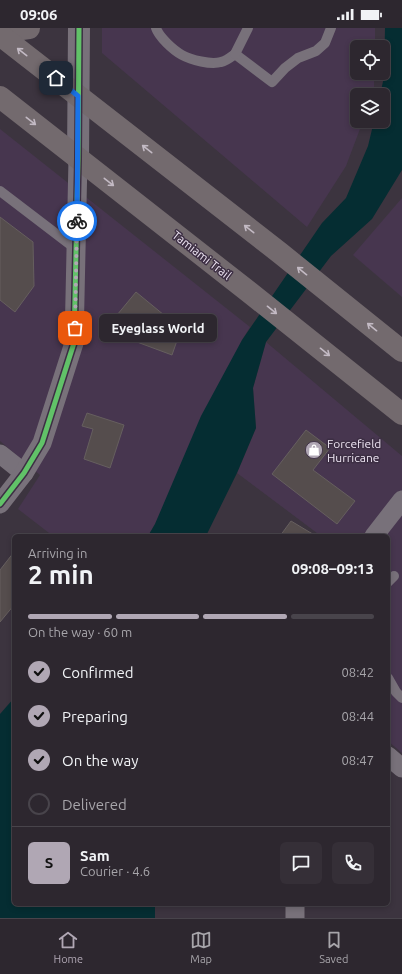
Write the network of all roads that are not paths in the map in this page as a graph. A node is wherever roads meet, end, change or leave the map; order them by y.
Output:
1 (29, 28) edge
2 (79, 28) edge
3 (156, 28) edge
4 (248, 28) edge
5 (331, 28) edge
6 (0, 33) edge
7 (235, 54) junction
8 (78, 96) junction
9 (0, 97) edge
10 (78, 158) junction
11 (0, 191) edge
12 (76, 249) junction
13 (402, 351) edge
14 (393, 402) edge
15 (402, 414) edge
16 (0, 454) edge
17 (24, 473) junction
18 (402, 500) edge
19 (0, 504) edge
20 (376, 534) edge
21 (390, 682) edge
22 (402, 698) edge
23 (390, 758) edge
24 (402, 768) edge
25 (295, 906) edge
26 (295, 918) edge

1 - 6 main road
2 - 8 street
3 - 7 lane
4 - 7 lane
5 - 7 lane
8 -> 6 main road
8 - 10 street
13 -> 8 main road
9 -> 10 main road, Tamiami Trail
10 - 12 street
10 -> 14 main road, Tamiami Trail
11 - 12 lane
12 - 17 street
14 - 15 main road, Tamiami Trail
16 - 17 street
17 - 19 street
18 - 20 street
21 - 22 lane
23 - 24 street
25 - 26 street

